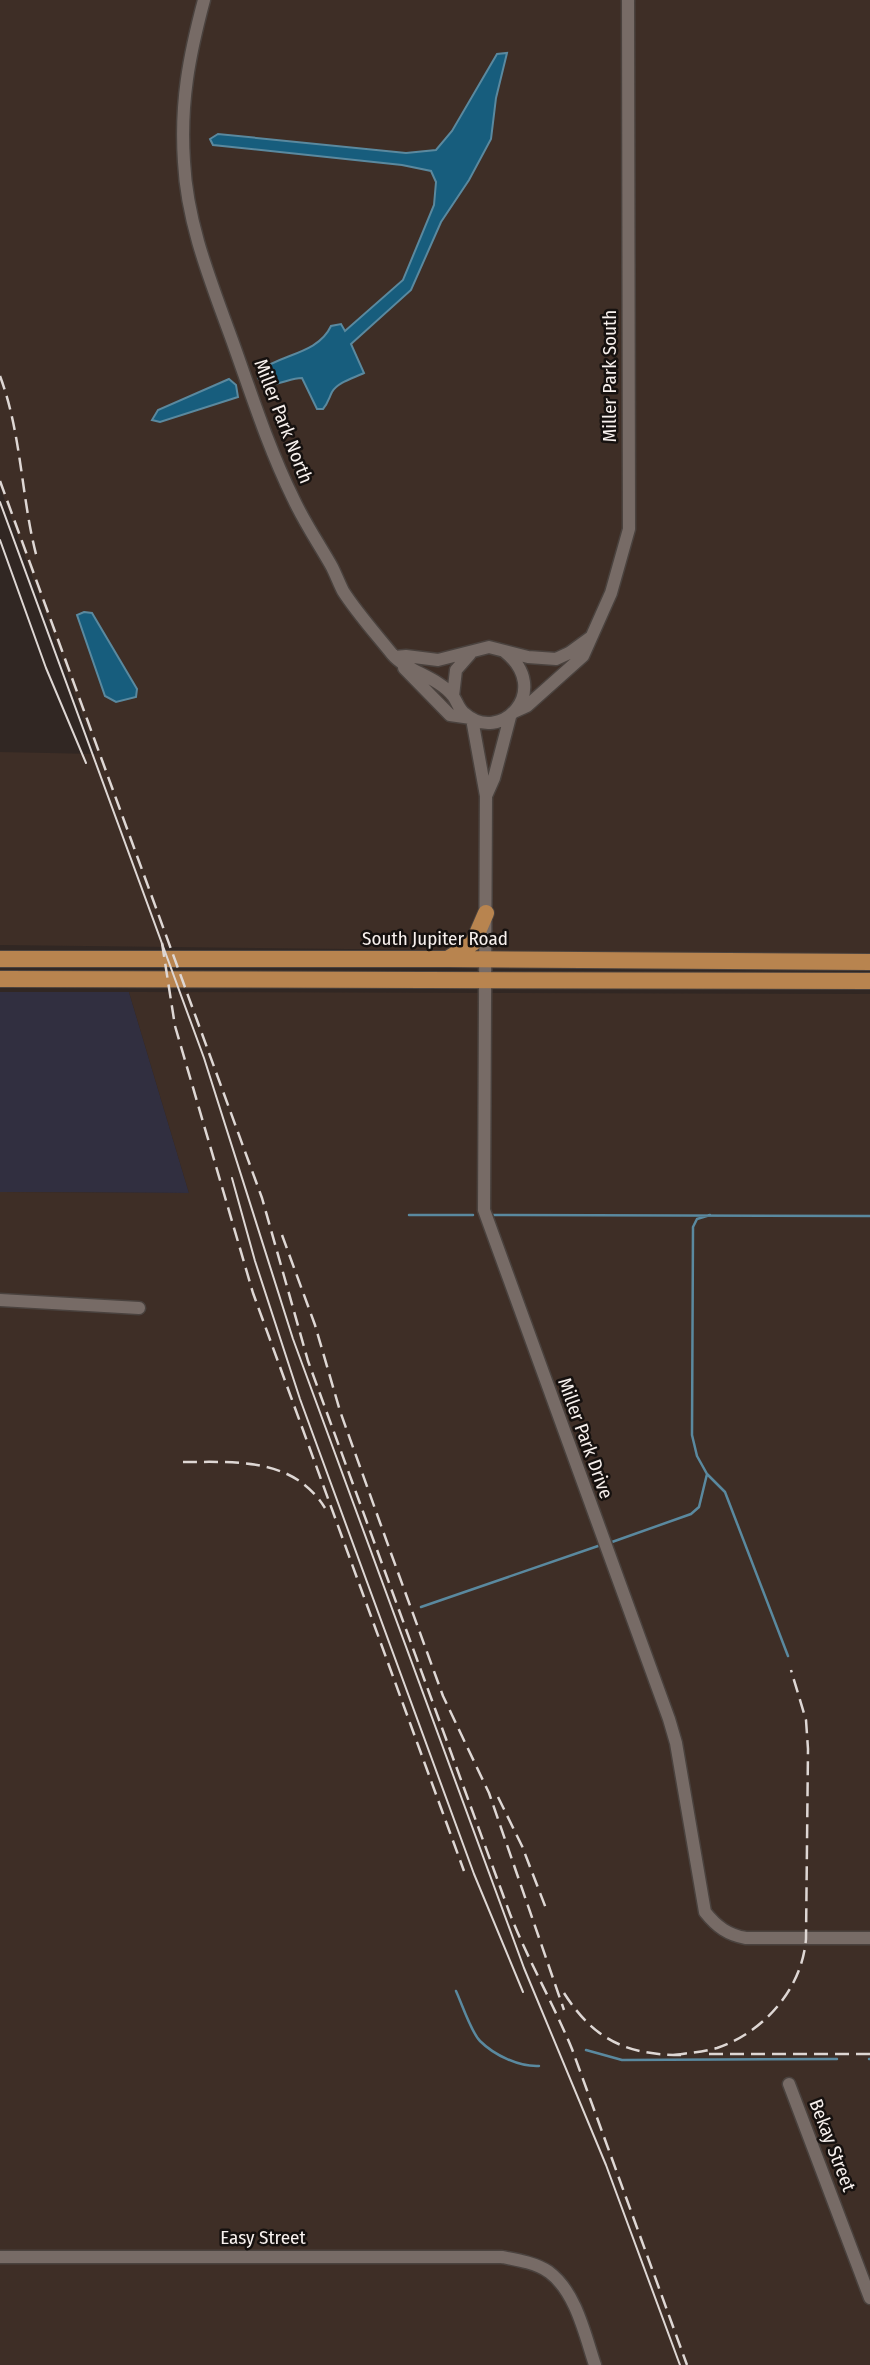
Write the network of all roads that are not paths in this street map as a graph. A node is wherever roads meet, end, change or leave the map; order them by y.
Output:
1 (204, 0) edge
2 (628, 0) edge
3 (593, 636) junction
4 (473, 651) junction
5 (504, 651) junction
6 (395, 657) junction
7 (453, 696) junction
8 (512, 714) junction
9 (471, 719) junction
10 (486, 796) junction
11 (486, 913) junction
12 (448, 958) junction
13 (0, 959) edge
14 (36, 959) junction
15 (304, 959) junction
16 (486, 959) junction
17 (713, 961) junction
18 (870, 962) edge
19 (0, 979) edge
20 (36, 979) junction
21 (303, 979) junction
22 (486, 979) junction
23 (713, 980) junction
24 (870, 981) edge
25 (0, 1300) edge
26 (139, 1308) dead end
27 (870, 1938) edge
28 (789, 2084) dead end
29 (0, 2257) edge
30 (870, 2298) edge
31 (596, 2365) edge

1 - 6 street, Miller Park North
2 - 3 street, Miller Park South
3 - 5 street
3 - 8 street, Miller Park South
4 - 5 street
4 - 6 street
4 - 7 street
5 - 8 street
6 - 7 street, Miller Park North
6 - 9 street
7 - 9 street, Miller Park North
8 - 9 street
8 - 10 street
9 - 10 street, Miller Park North
10 - 11 street, Miller Park Drive
11 - 12 main road
11 - 16 street, Miller Park Drive
12 - 15 main road, South Jupiter Road
12 - 16 main road, South Jupiter Road
13 - 14 main road, South Jupiter Road
14 - 15 main road, South Jupiter Road
14 - 20 main road
15 - 21 main road
16 - 17 main road, South Jupiter Road
16 - 22 street, Miller Park Drive
17 - 18 main road, South Jupiter Road
17 - 23 main road
19 - 20 main road
20 - 21 main road
21 - 22 main road
22 - 23 main road
22 - 27 street, Miller Park Drive
23 - 24 main road
25 - 26 street
28 - 30 street, Bekay Street
29 - 31 street, Easy Street

